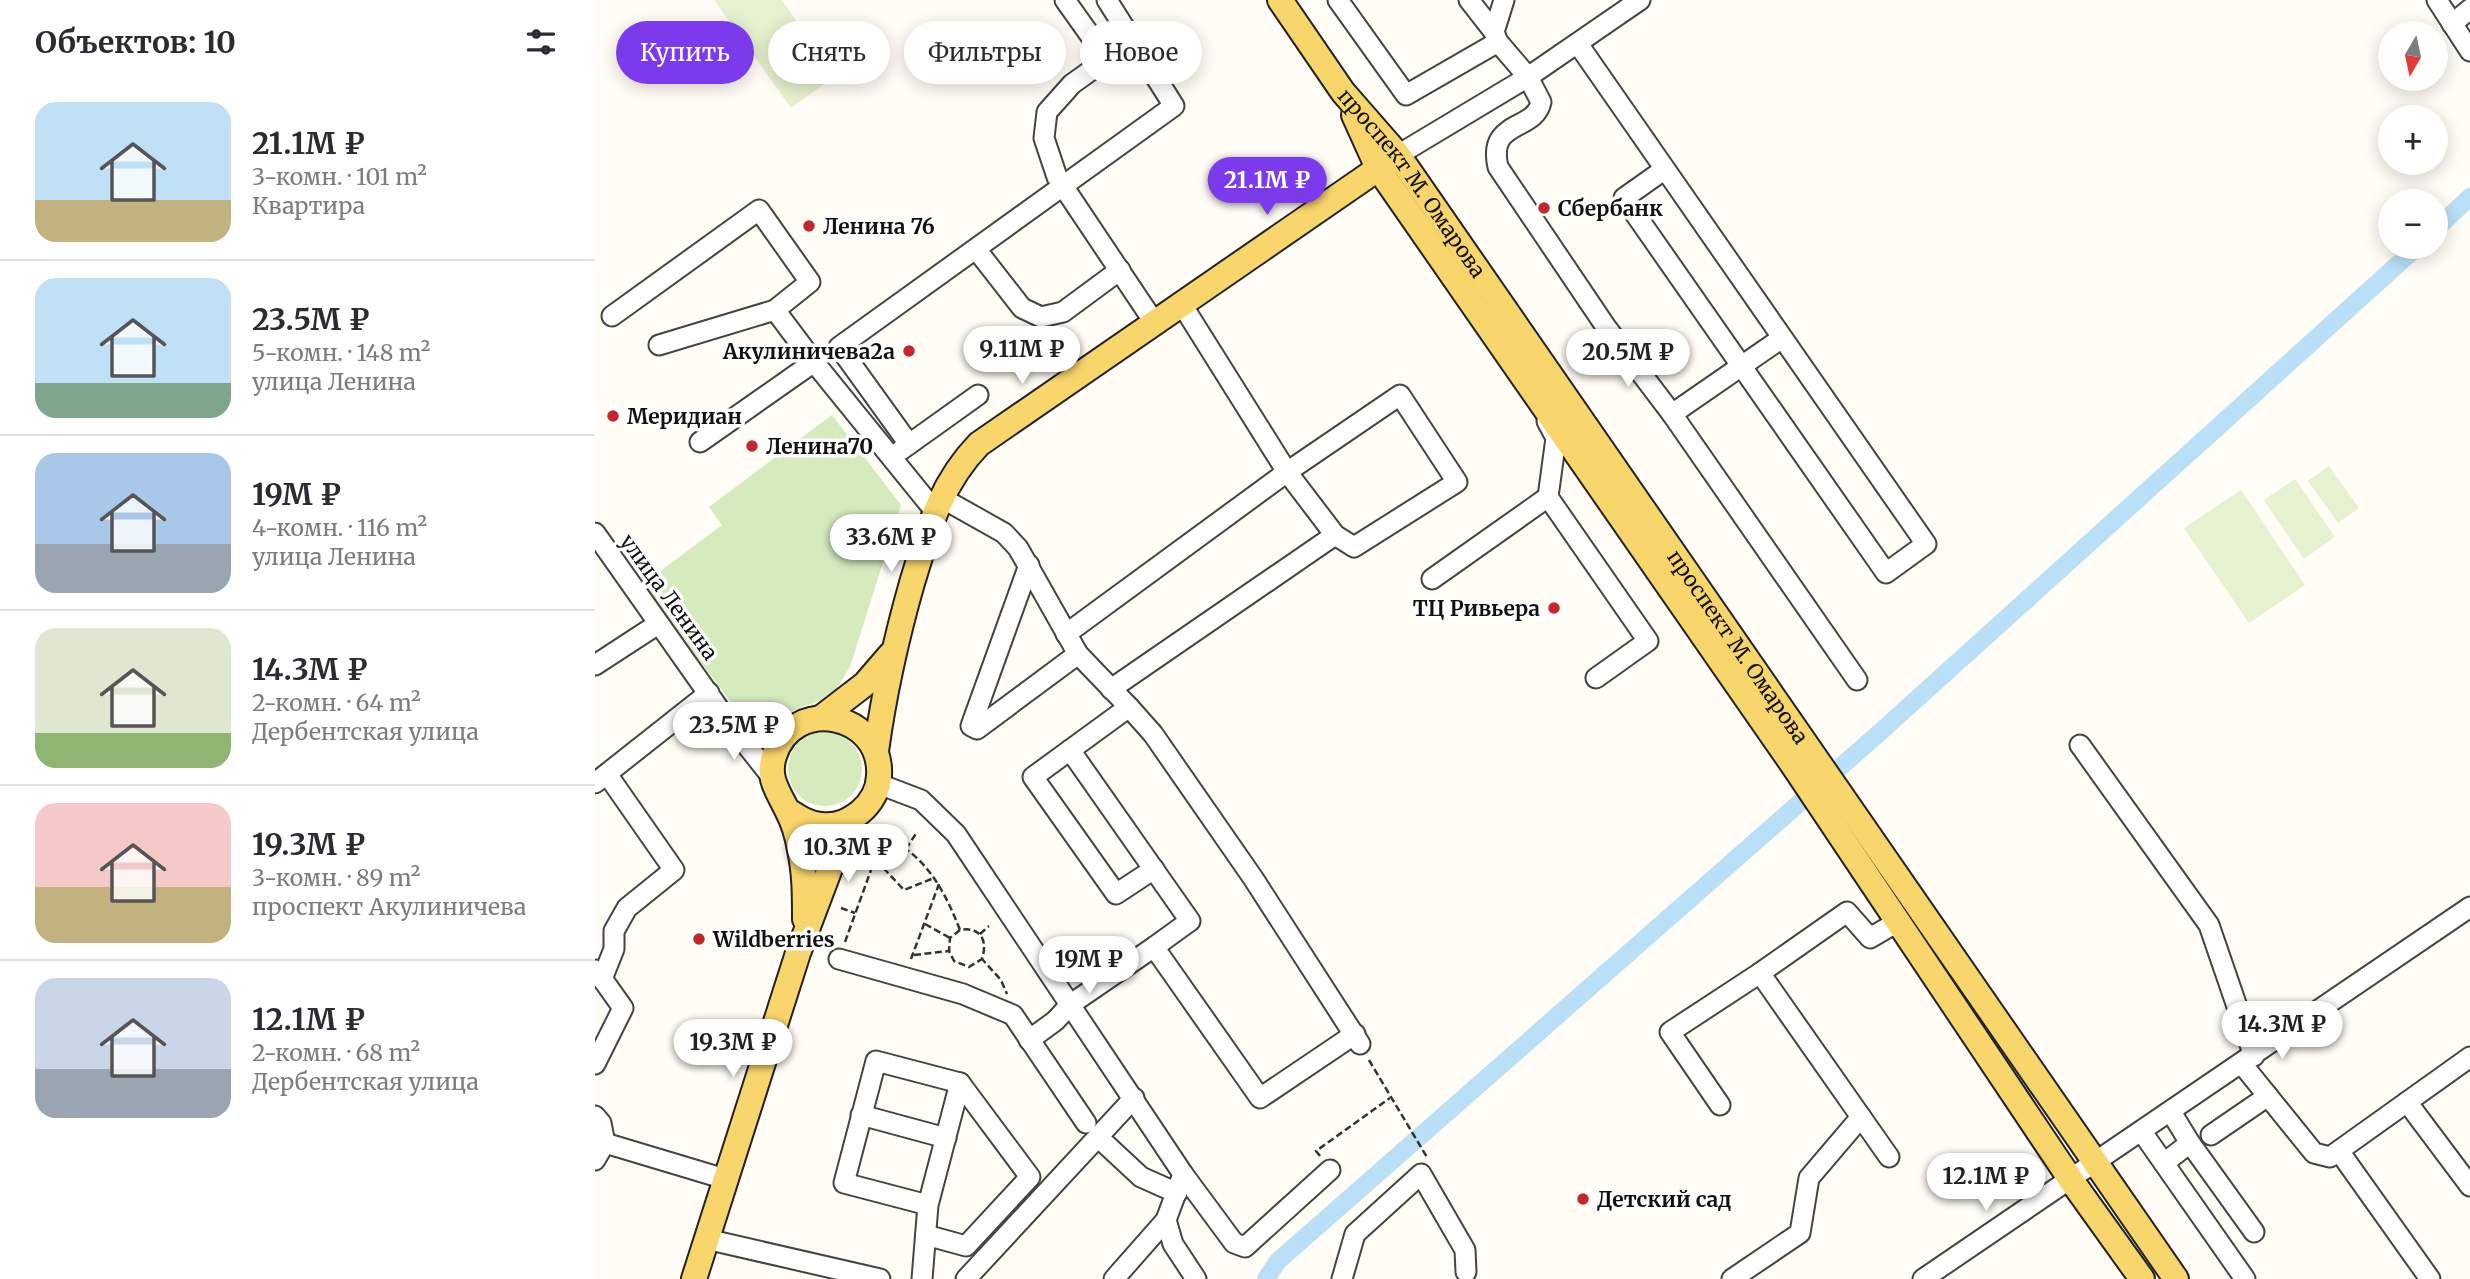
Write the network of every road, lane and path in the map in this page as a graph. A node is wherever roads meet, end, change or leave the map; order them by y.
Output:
1 (1065, 0) edge
2 (1107, 0) edge
3 (1280, 0) edge
4 (1338, 0) edge
5 (1469, 0) edge
6 (1504, 0) edge
7 (1640, 0) edge
8 (2437, 0) edge
9 (2470, 9) edge
10 (2452, 24) junction
11 (1496, 37) junction
12 (1578, 44) junction
13 (2470, 51) edge
14 (1528, 77) junction
15 (1388, 162) junction
16 (1665, 169) junction
17 (1064, 187) junction
18 (976, 249) junction
19 (1120, 270) junction
20 (1181, 303) junction
21 (775, 310) junction
22 (612, 316) dead end
23 (1154, 322) junction
24 (1783, 338) junction
25 (659, 345) dead end
26 (1511, 355) junction
27 (814, 362) junction
28 (1741, 365) junction
29 (978, 395) dead end
30 (1672, 414) junction
31 (701, 442) dead end
32 (909, 444) junction
33 (891, 457) junction
34 (1287, 472) junction
35 (1548, 497) junction
36 (937, 504) junction
37 (595, 533) edge
38 (1335, 535) junction
39 (1029, 565) junction
40 (1432, 579) dead end
41 (659, 624) junction
42 (1066, 634) junction
43 (892, 651) junction
44 (1078, 654) junction
45 (595, 665) edge
46 (1596, 678) dead end
47 (1857, 680) dead end
48 (1111, 689) junction
49 (709, 692) junction
50 (1129, 707) junction
51 (822, 717) junction
52 (729, 723) junction
53 (791, 729) junction
54 (2080, 746) dead end
55 (1070, 750) junction
56 (876, 751) junction
57 (1802, 758) junction
58 (771, 776) junction
59 (601, 778) edge
60 (879, 784) junction
61 (1828, 797) junction
62 (787, 810) junction
63 (852, 818) junction
64 (917, 832) dead end
65 (906, 849) junction
66 (857, 853) dead end
67 (875, 859) junction
68 (1154, 869) junction
69 (935, 878) junction
70 (939, 884) junction
71 (2470, 907) edge
72 (841, 908) dead end
73 (855, 913) junction
74 (1899, 921) junction
75 (924, 924) junction
76 (989, 926) dead end
77 (960, 930) junction
78 (805, 934) junction
79 (980, 934) junction
80 (950, 938) junction
81 (1154, 947) junction
82 (949, 951) junction
83 (912, 955) junction
84 (839, 959) joint
85 (982, 959) junction
86 (599, 974) edge
87 (1760, 974) junction
88 (904, 977) junction
89 (1071, 1004) junction
90 (1010, 1014) junction
91 (1357, 1039) junction
92 (1030, 1040) junction
93 (2470, 1057) edge
94 (2248, 1060) junction
95 (595, 1064) edge
96 (960, 1083) junction
97 (2268, 1096) junction
98 (1391, 1097) junction
99 (1134, 1098) junction
100 (2407, 1102) junction
101 (1720, 1105) dead end
102 (2171, 1112) junction
103 (861, 1115) junction
104 (595, 1116) edge
105 (1861, 1117) junction
106 (1093, 1131) junction
107 (2142, 1132) junction
108 (2211, 1135) dead end
109 (946, 1138) junction
110 (2190, 1143) junction
111 (2339, 1151) junction
112 (600, 1152) edge
113 (1426, 1153) dead end
114 (1889, 1157) dead end
115 (2164, 1163) junction
116 (2095, 1164) junction
117 (1330, 1170) joint
118 (725, 1179) junction
119 (2071, 1180) junction
120 (1180, 1184) junction
121 (2470, 1186) edge
122 (928, 1205) junction
123 (1166, 1220) junction
124 (2254, 1232) dead end
125 (926, 1235) junction
126 (706, 1240) junction
127 (1464, 1277) edge
128 (694, 1279) edge
129 (880, 1279) edge
130 (922, 1279) edge
131 (966, 1279) edge
132 (1114, 1279) edge
133 (1196, 1279) edge
134 (1342, 1279) edge
135 (1733, 1279) edge
136 (1923, 1279) edge
137 (2142, 1279) edge
138 (2176, 1279) edge
139 (2245, 1279) edge
140 (2430, 1279) edge

1 - 17 street
2 - 17 street
3 - 15 main road, проспект М. Омарова
4 - 11 street
5 - 11 street
6 - 11 street
7 - 12 street
8 - 10 street
9 - 10 street
10 - 13 street
11 - 14 street
12 - 14 street
12 - 16 street
14 - 15 street
14 - 30 street
15 - 20 main road
15 - 26 main road, проспект М. Омарова
15 - 57 main road, проспект М. Омарова
16 - 24 street
16 - 28 street
17 - 18 street
17 - 19 street
18 - 19 street
18 - 32 street
19 - 23 street
20 - 23 main road
20 - 34 street
21 - 22 street
21 - 25 street
21 - 27 street
23 - 36 main road
24 - 28 street
24 - 28 street
26 - 35 street
26 - 57 main road, проспект М. Омарова
27 - 31 street
27 - 33 street
28 - 30 street
29 - 32 street
30 - 47 street
32 - 33 street
33 - 36 street
34 - 38 street
34 - 38 street
34 - 42 street
35 - 40 street
35 - 46 street
36 - 39 street
36 - 43 main road
37 - 41 street, улица Ленина
38 - 48 street
39 - 42 street
39 - 44 street
41 - 45 street
41 - 49 street, улица Ленина
42 - 44 street
43 - 51 main road
43 - 56 main road
44 - 48 street
48 - 50 street
49 - 52 street, улица Ленина
49 - 59 street
50 - 55 street
50 - 91 street
51 - 53 main road
51 - 56 main road
52 - 53 street
52 - 58 street, улица Ленина
53 - 58 main road
54 - 94 street
55 - 68 street
55 - 68 street
56 - 60 main road
57 - 61 main road, проспект М. Омарова
58 - 62 main road
59 - 86 street
60 - 63 main road
60 - 89 street
61 - 74 main road, проспект М. Омарова
61 - 116 main road, проспект М. Омарова
62 - 63 main road
62 - 78 main road
63 - 78 main road
64 - 65 path
65 - 67 path
65 - 69 path
66 - 67 path
67 - 69 path
67 - 73 path
68 - 81 street
69 - 70 path
70 - 75 path
70 - 77 path
71 - 94 street
72 - 73 path
73 - 84 path
74 - 87 street
74 - 119 main road, проспект М. Омарова
75 - 80 path
75 - 83 path
76 - 79 path
77 - 79 path
77 - 80 path
78 - 118 main road
79 - 85 path
80 - 82 path
81 - 89 street
81 - 91 street
82 - 83 path
82 - 85 path
83 - 88 path
84 - 88 street
85 - 90 path
86 - 95 street
87 - 101 street
87 - 105 street
88 - 90 street
89 - 92 street
89 - 99 street
90 - 92 street
91 - 98 path
92 - 106 street
93 - 100 street
94 - 97 street
94 - 102 street
96 - 103 street
96 - 109 street
96 - 125 street
97 - 108 street
97 - 111 street
98 - 113 path
98 - 117 path
99 - 106 street
99 - 120 street
100 - 111 street
100 - 121 street
102 - 107 street
102 - 110 street
103 - 109 street
103 - 122 street
104 - 112 street
105 - 114 street
105 - 135 street
106 - 120 street
106 - 131 street
107 - 115 street
107 - 116 street
109 - 122 street
110 - 115 street
110 - 124 street
111 - 140 street
112 - 118 street
115 - 139 street
116 - 119 street
116 - 138 main road, проспект М. Омарова
117 - 120 street
118 - 126 main road
119 - 136 street
119 - 137 main road, проспект М. Омарова
120 - 123 street
122 - 125 street
123 - 132 street
123 - 133 street
125 - 130 street
126 - 128 main road
126 - 129 street
127 - 134 street

